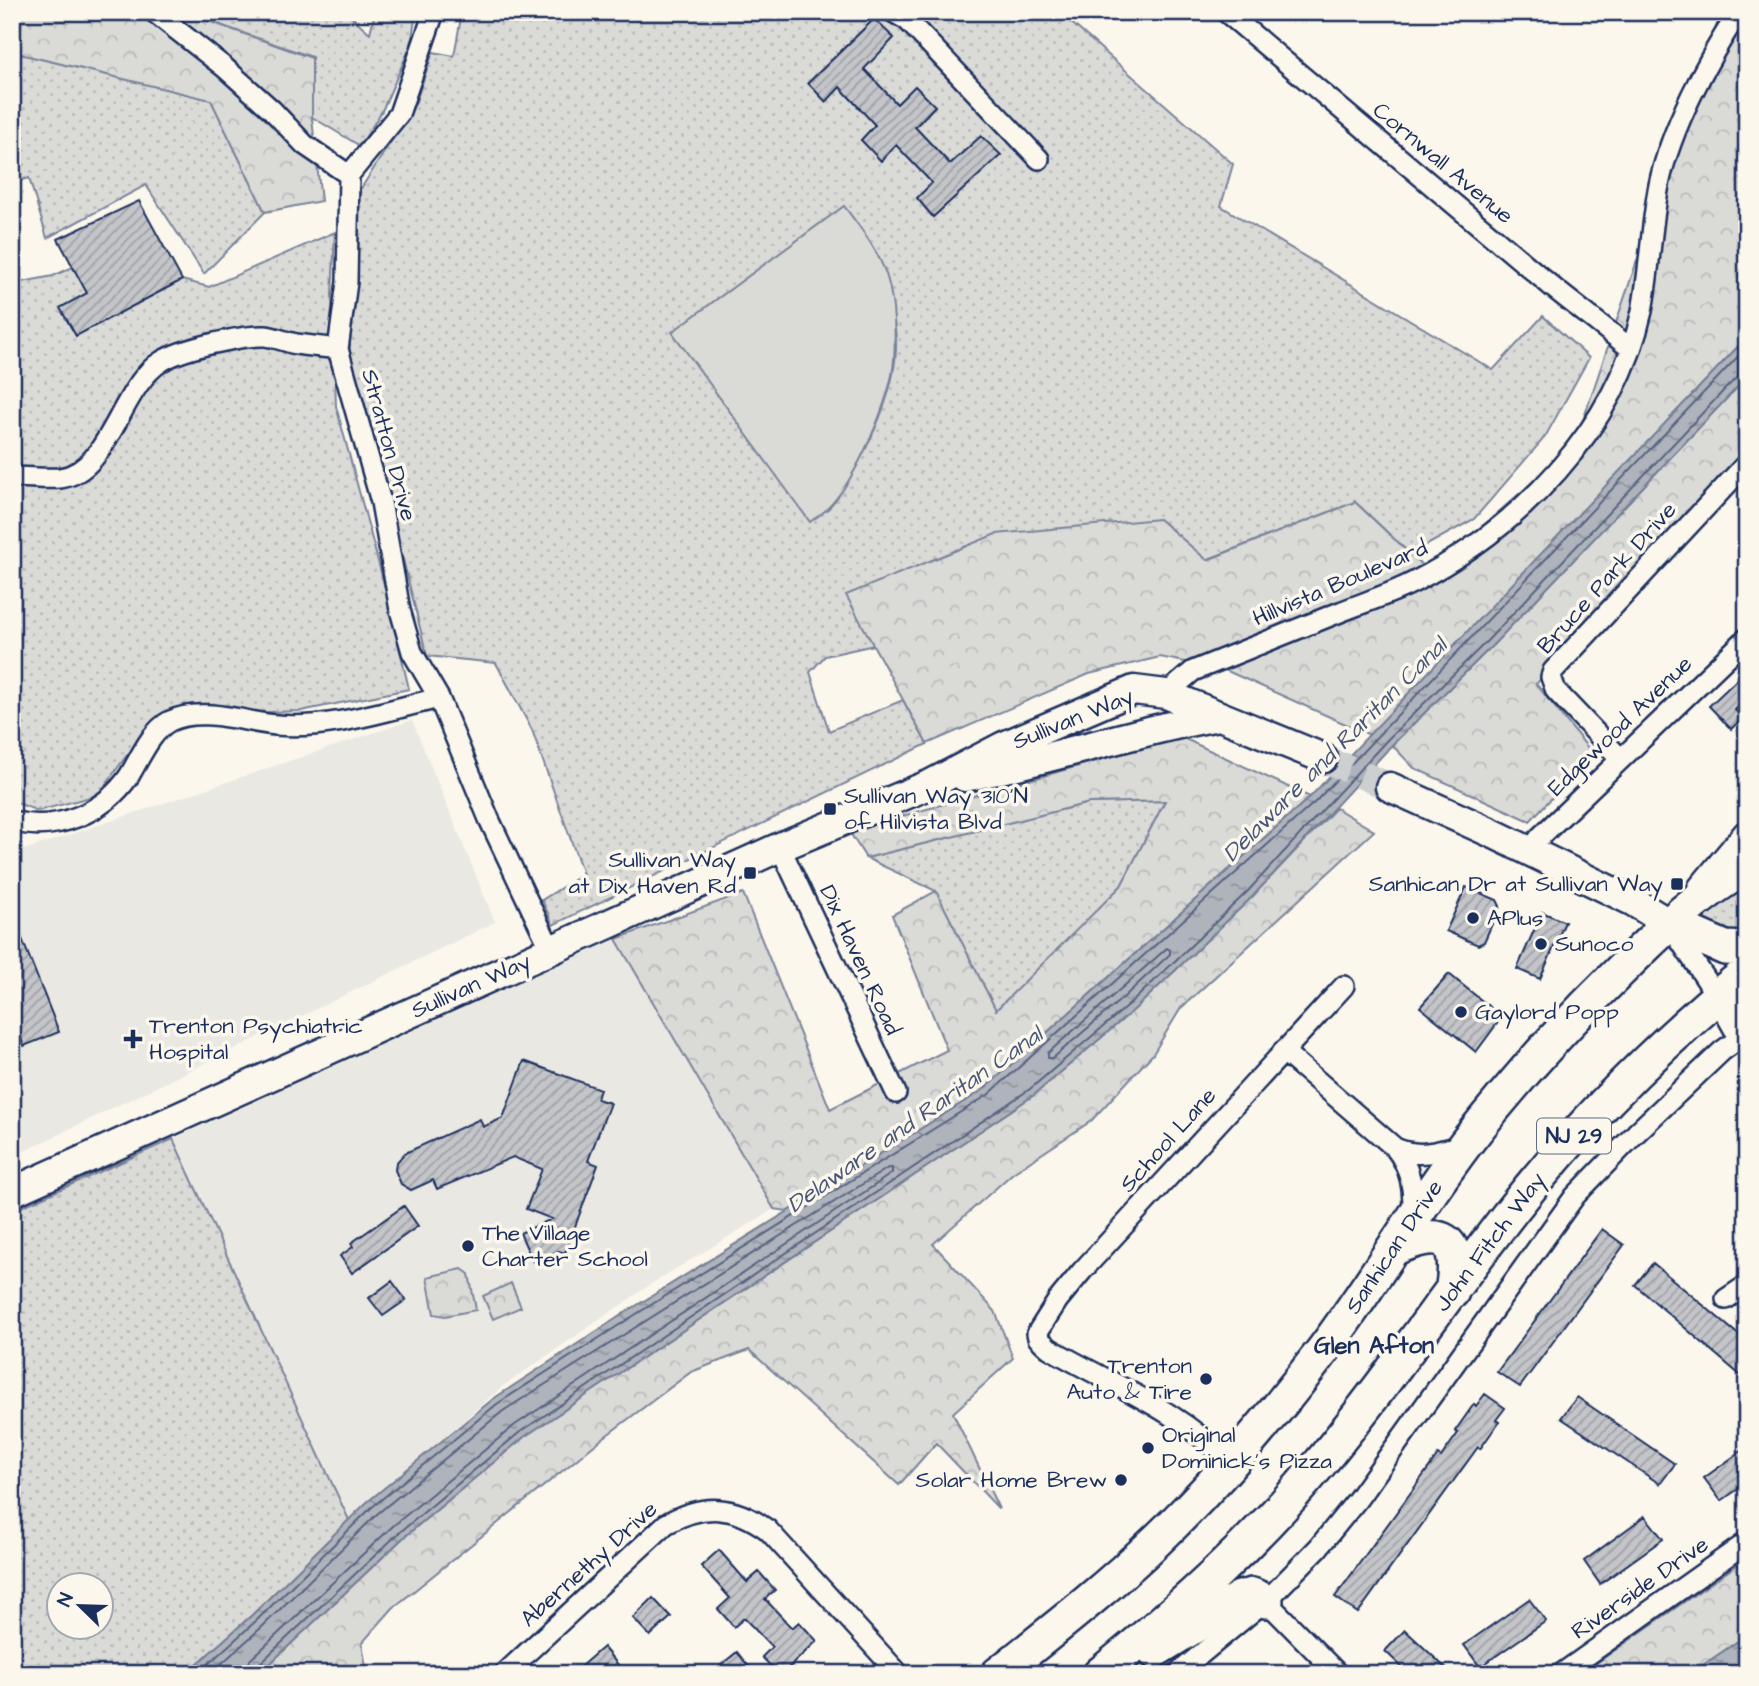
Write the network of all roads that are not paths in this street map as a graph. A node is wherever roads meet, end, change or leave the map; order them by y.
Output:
1 (154, 12) edge
2 (434, 12) edge
3 (1226, 12) edge
4 (1738, 12) edge
5 (900, 16) edge
6 (1039, 159) dead end
7 (349, 175) junction
8 (1630, 348) junction
9 (338, 349) junction
10 (1747, 463) edge
11 (12, 477) edge
12 (1747, 638) edge
13 (1166, 694) junction
14 (439, 698) junction
15 (1219, 716) junction
16 (1047, 757) junction
17 (1323, 758) tunnel mouth
18 (1622, 759) junction
19 (931, 784) junction
20 (1390, 787) tunnel mouth
21 (12, 821) edge
22 (1747, 835) edge
23 (780, 847) junction
24 (1530, 851) junction
25 (1747, 867) edge
26 (1677, 916) junction
27 (1747, 949) edge
28 (551, 950) junction
29 (1747, 972) edge
30 (1344, 986) dead end
31 (1731, 1000) edge
32 (1747, 1033) edge
33 (1283, 1051) junction
34 (896, 1093) dead end
35 (1466, 1144) junction
36 (1395, 1148) junction
37 (12, 1192) edge
38 (1402, 1236) junction
39 (1747, 1285) edge
40 (1452, 1292) junction
41 (1726, 1299) dead end
42 (1230, 1462) junction
43 (1747, 1542) edge
44 (1266, 1601) junction
45 (504, 1674) edge
46 (899, 1674) edge
47 (998, 1674) edge
48 (1100, 1674) edge
49 (1108, 1674) edge
50 (1177, 1674) edge
51 (1338, 1674) edge
52 (1561, 1674) edge

1 - 7 street
2 - 7 street
3 - 8 street, Cornwall Avenue
4 - 8 street, Hillvista Boulevard
5 - 6 street
7 - 9 street, Stratton Drive
8 - 13 street, Hillvista Boulevard
9 - 11 street
9 - 14 street, Stratton Drive
10 - 18 street, Bruce Park Drive
12 - 18 street, Edgewood Avenue
13 - 15 main road, Sullivan Way
13 - 16 main road
13 - 19 main road, Sullivan Way
14 - 21 street
14 - 28 street, Stratton Drive
15 - 16 main road, Sullivan Way
15 - 17 main road, Sullivan Way
16 - 19 main road, Sullivan Way
18 - 24 street, Edgewood Avenue
19 - 23 main road, Sullivan Way
20 - 24 main road
22 - 26 main road, Sanhican Drive
23 - 28 main road, Sullivan Way
23 - 34 street, Dix Haven Road
24 - 26 main road
25 - 26 highway
26 - 27 highway
26 - 31 street
26 - 35 highway, Sanhican Drive
28 - 37 main road, Sullivan Way
29 - 31 highway, John Fitch Way / NJ 29
30 - 33 street, School Lane
31 - 32 highway
31 - 40 highway, John Fitch Way / NJ 29
32 - 44 street
33 - 36 street
33 - 42 street, School Lane
35 - 36 street
35 - 38 highway, Sanhican Drive
36 - 38 street
38 - 40 highway
38 - 42 highway, Sanhican Drive
39 - 41 street
40 - 48 highway, John Fitch Way / NJ 29
42 - 47 highway, Sanhican Drive
43 - 52 street, Riverside Drive
44 - 49 highway
44 - 50 street
44 - 51 street
45 - 46 street, Abernethy Drive

